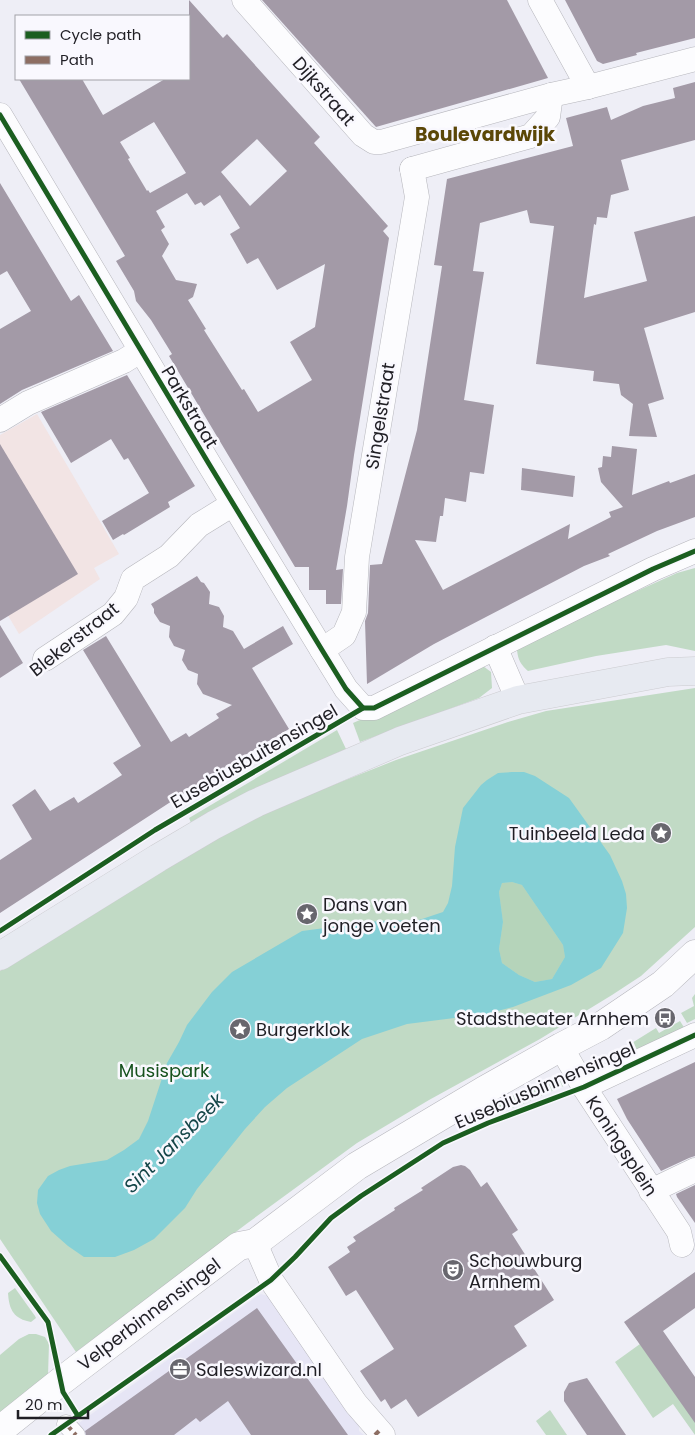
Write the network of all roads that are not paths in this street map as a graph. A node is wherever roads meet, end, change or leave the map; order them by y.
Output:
1 (244, 0) edge
2 (540, 0) edge
3 (695, 59) edge
4 (588, 87) junction
5 (551, 95) junction
6 (0, 115) edge
7 (381, 142) junction
8 (412, 169) junction
9 (140, 351) junction
10 (0, 420) edge
11 (233, 504) junction
12 (695, 551) edge
13 (495, 647) junction
14 (322, 650) junction
15 (45, 659) dead end
16 (695, 671) edge
17 (518, 700) junction
18 (363, 708) joint
19 (695, 954) edge
20 (0, 956) edge
21 (695, 1035) edge
22 (561, 1046) junction
23 (584, 1088) junction
24 (695, 1170) edge
25 (651, 1191) junction
26 (255, 1243) junction
27 (682, 1245) dead end
28 (0, 1430) edge
29 (379, 1434) edge

1 - 7 street, Dijkstraat
2 - 4 street
3 - 4 street
4 - 5 street
5 - 7 street
5 - 8 street
6 - 9 street, Parkstraat
7 - 8 street, Dijkstraat
8 - 14 street, Singelstraat
9 - 10 street
9 - 11 street, Parkstraat
11 - 14 street, Parkstraat
11 - 15 street, Blekerstraat
12 - 13 street, Eusebiusbuitensingel
13 - 17 street
13 - 18 street, Eusebiusbuitensingel
14 - 18 street, Parkstraat
16 - 17 main road
17 - 20 main road
19 - 22 street, Eusebiusbinnensingel
21 - 23 street, Eusebiusbinnensingel
22 - 23 street, Koningsplein
22 - 26 street, Eusebiusbinnensingel
23 - 25 street, Koningsplein
24 - 25 street
25 - 27 street, Koningsplein
26 - 28 street, Velperbinnensingel
26 - 29 street

